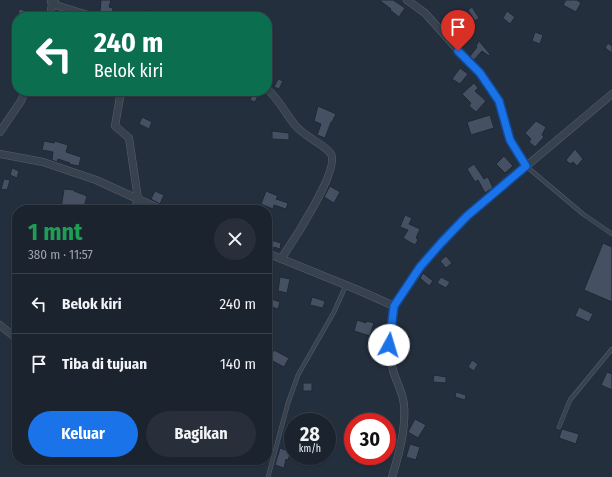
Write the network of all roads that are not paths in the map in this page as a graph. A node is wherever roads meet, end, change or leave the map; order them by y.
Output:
1 (407, 0) edge
2 (52, 1) edge
3 (51, 12) edge
4 (81, 12) edge
5 (272, 94) edge
6 (612, 94) edge
7 (23, 96) edge
8 (121, 96) edge
9 (0, 132) edge
10 (0, 154) edge
11 (526, 166) junction
12 (138, 199) junction
13 (136, 205) edge
14 (151, 205) edge
15 (612, 234) edge
16 (272, 256) edge
17 (281, 259) junction
18 (346, 285) junction
19 (394, 306) junction
20 (0, 325) edge
21 (12, 335) edge
22 (612, 349) edge
23 (559, 428) dead end
24 (272, 462) edge
25 (271, 465) edge
26 (268, 477) edge
27 (392, 477) edge

1 - 11 street
2 - 3 street
2 - 4 street
5 - 17 street
6 - 11 street
7 - 9 street
8 - 12 street
10 - 12 street
11 - 15 lane
11 - 19 street
12 - 13 street
12 - 14 street
16 - 17 street
17 - 18 street
18 - 19 street
18 - 24 lane
19 - 27 street
20 - 21 street
22 - 23 lane
25 - 26 lane

